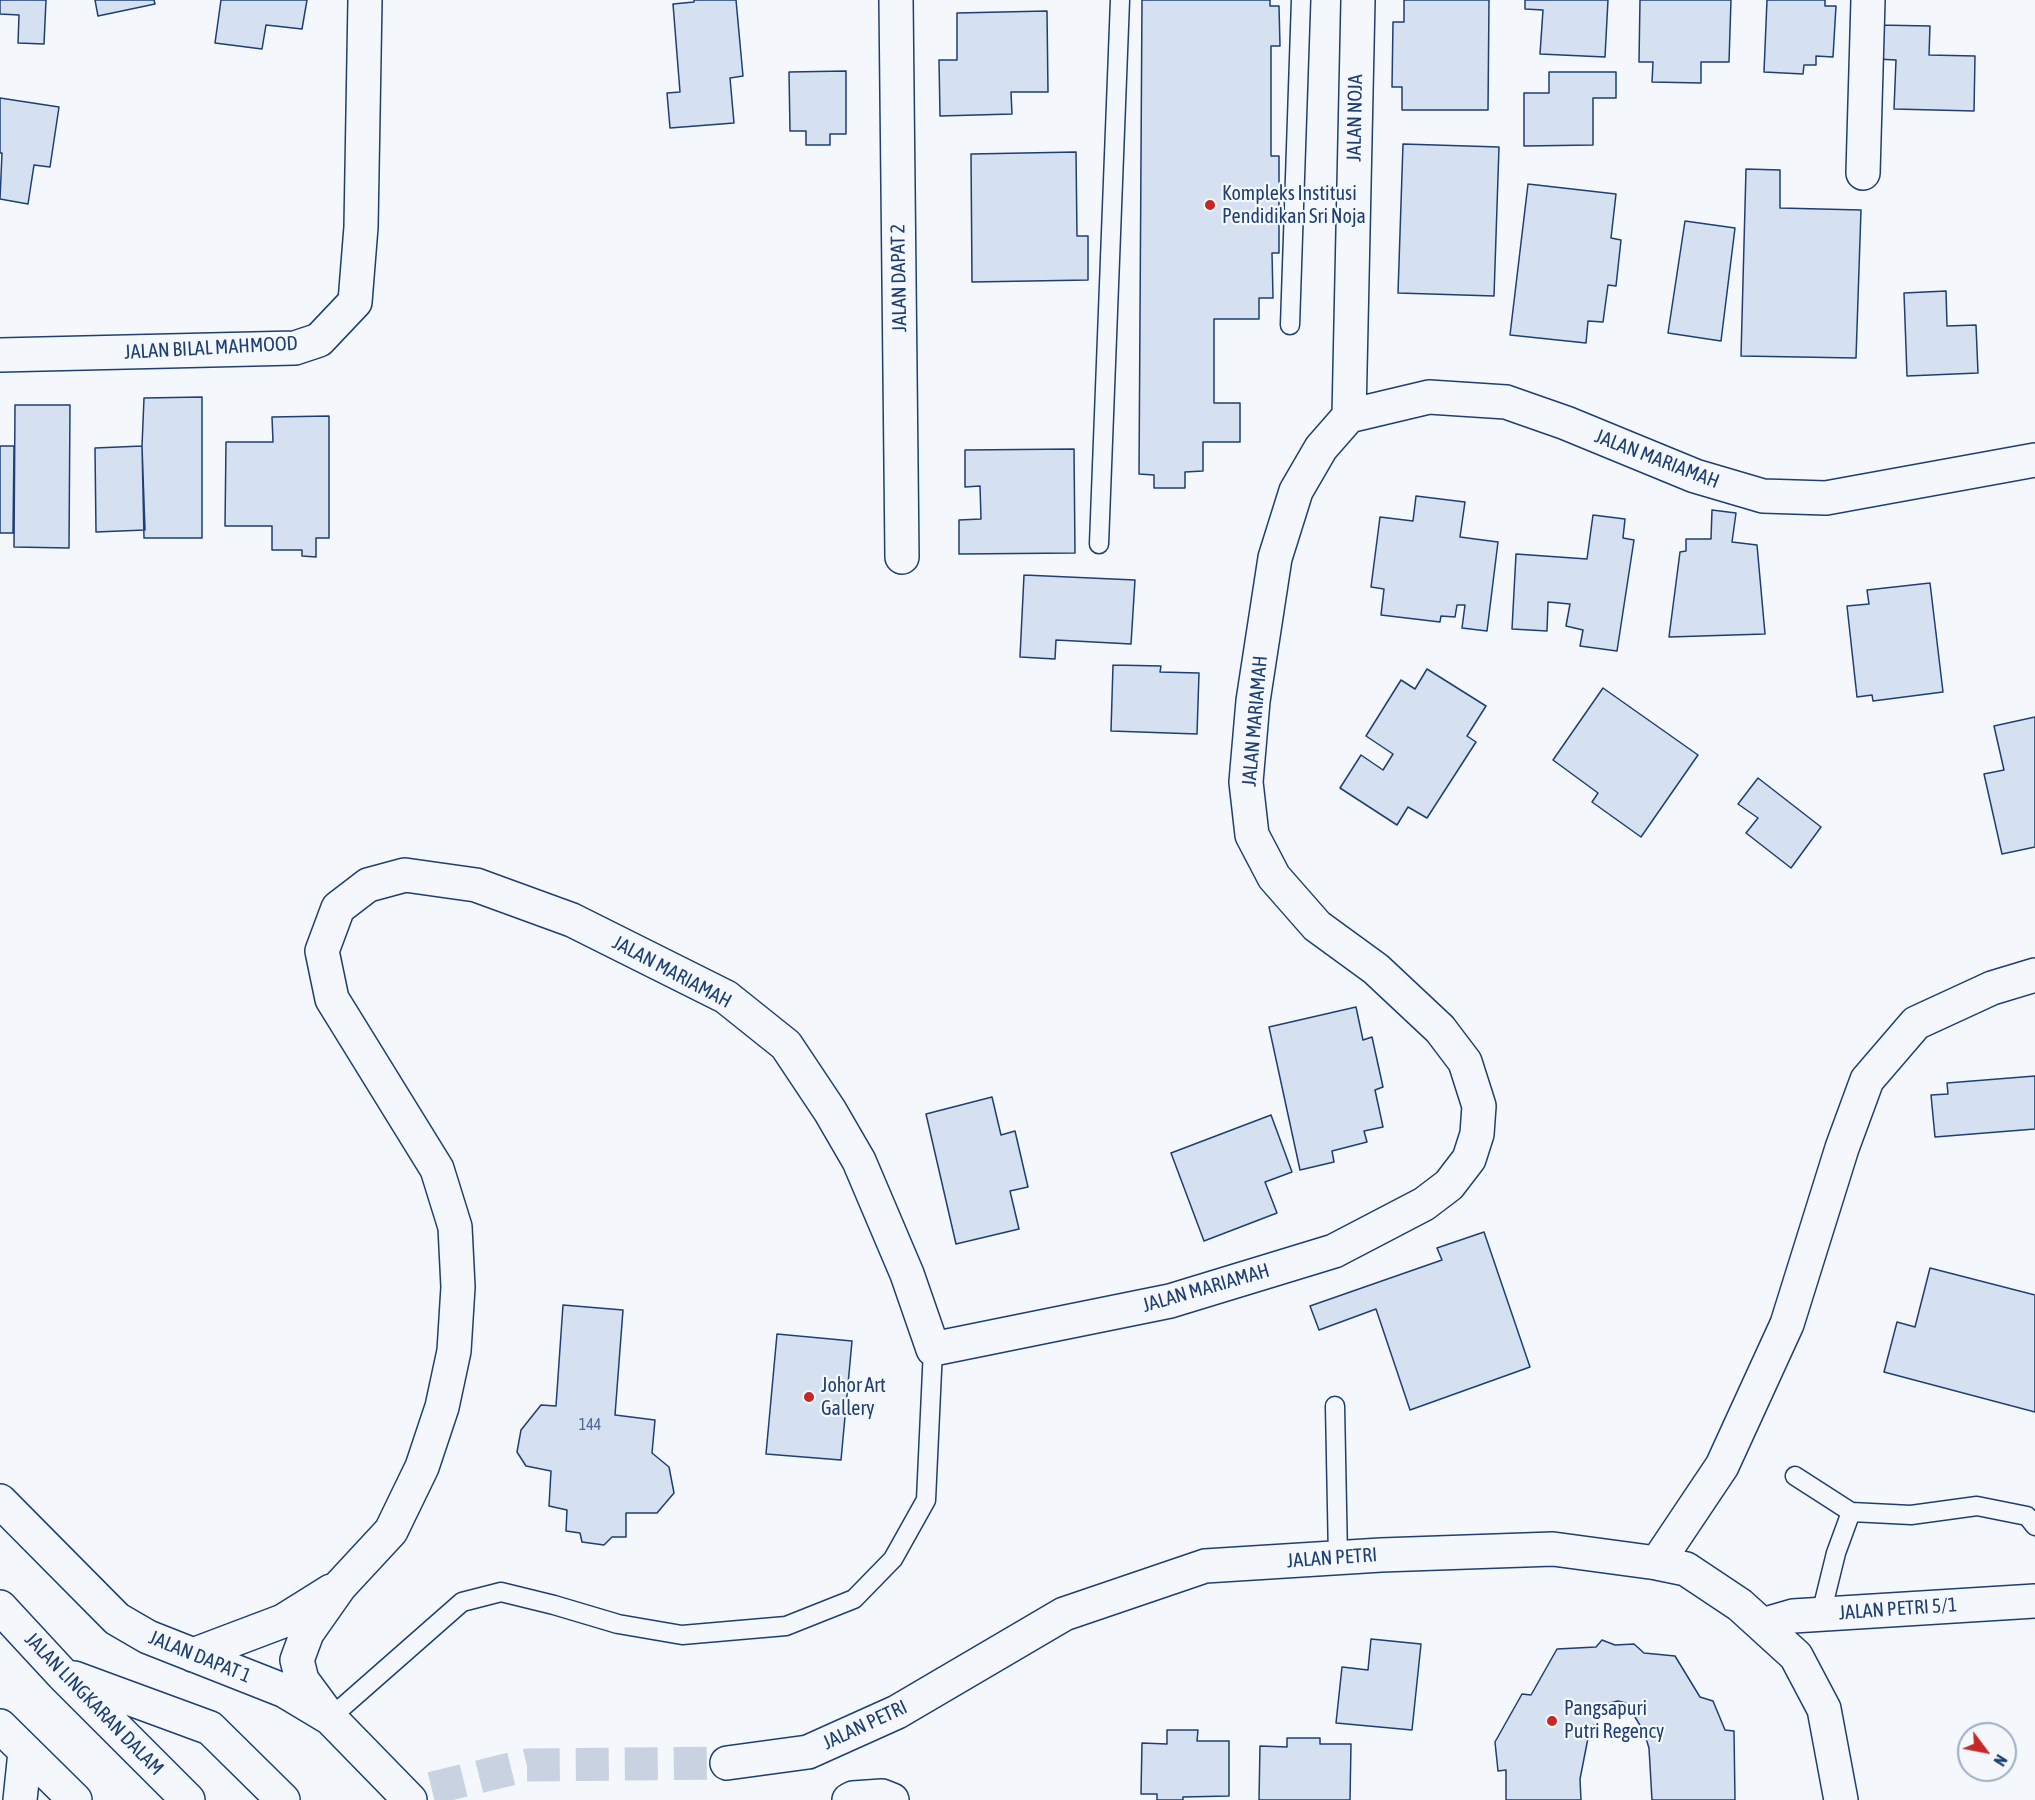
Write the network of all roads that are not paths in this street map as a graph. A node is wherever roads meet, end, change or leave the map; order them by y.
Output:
1 (365, 0) edge
2 (896, 0) edge
3 (1120, 0) edge
4 (1301, 0) edge
5 (1358, 0) edge
6 (1868, 0) edge
7 (1863, 173) dead end
8 (1290, 325) dead end
9 (0, 356) edge
10 (1349, 416) junction
11 (2035, 460) edge
12 (1099, 544) dead end
13 (902, 557) dead end
14 (2035, 975) edge
15 (933, 1349) junction
16 (1335, 1406) dead end
17 (1795, 1476) dead end
18 (0, 1501) edge
19 (1851, 1512) junction
20 (2035, 1526) edge
21 (1338, 1558) junction
22 (1657, 1563) junction
23 (340, 1586) junction
24 (2035, 1601) edge
25 (0, 1607) edge
26 (1821, 1614) junction
27 (1762, 1625) junction
28 (193, 1655) junction
29 (63, 1675) junction
30 (330, 1718) junction
31 (0, 1726) edge
32 (25, 1752) junction
33 (727, 1763) tunnel mouth
34 (20, 1800) edge
35 (75, 1800) edge
36 (188, 1800) edge
37 (283, 1800) edge
38 (410, 1800) edge
39 (849, 1800) edge
40 (892, 1800) edge
41 (1840, 1800) edge

1 - 9 main road, JALAN BILAL MAHMOOD
2 - 13 main road, JALAN DAPAT 2
3 - 12 lane
4 - 8 lane
5 - 10 main road, JALAN NOJA
6 - 7 main road
10 - 11 main road, JALAN MARIAMAH
10 - 15 main road, JALAN MARIAMAH
14 - 22 main road
15 - 23 main road, JALAN MARIAMAH
15 - 30 lane
16 - 21 lane
17 - 19 lane
18 - 28 main road, JALAN DAPAT 1
19 - 20 lane
19 - 26 lane
21 - 22 main road, JALAN PETRI
21 - 33 main road, JALAN PETRI
22 - 27 main road, JALAN PETRI
23 - 28 main road, JALAN MARIAMAH
23 - 30 main road, JALAN MARIAMAH
24 - 26 main road, JALAN PETRI 5/1
25 - 29 main road, JALAN LINGKARAN DALAM
26 - 27 main road, JALAN PETRI 5/1
27 - 41 main road, JALAN PETRI
28 - 30 main road, JALAN DAPAT 1
29 - 36 main road, JALAN LINGKARAN DALAM
29 - 37 main road
30 - 38 main road, JALAN DAPAT 1
31 - 32 main road
32 - 34 main road
32 - 35 main road
39 - 40 main road

